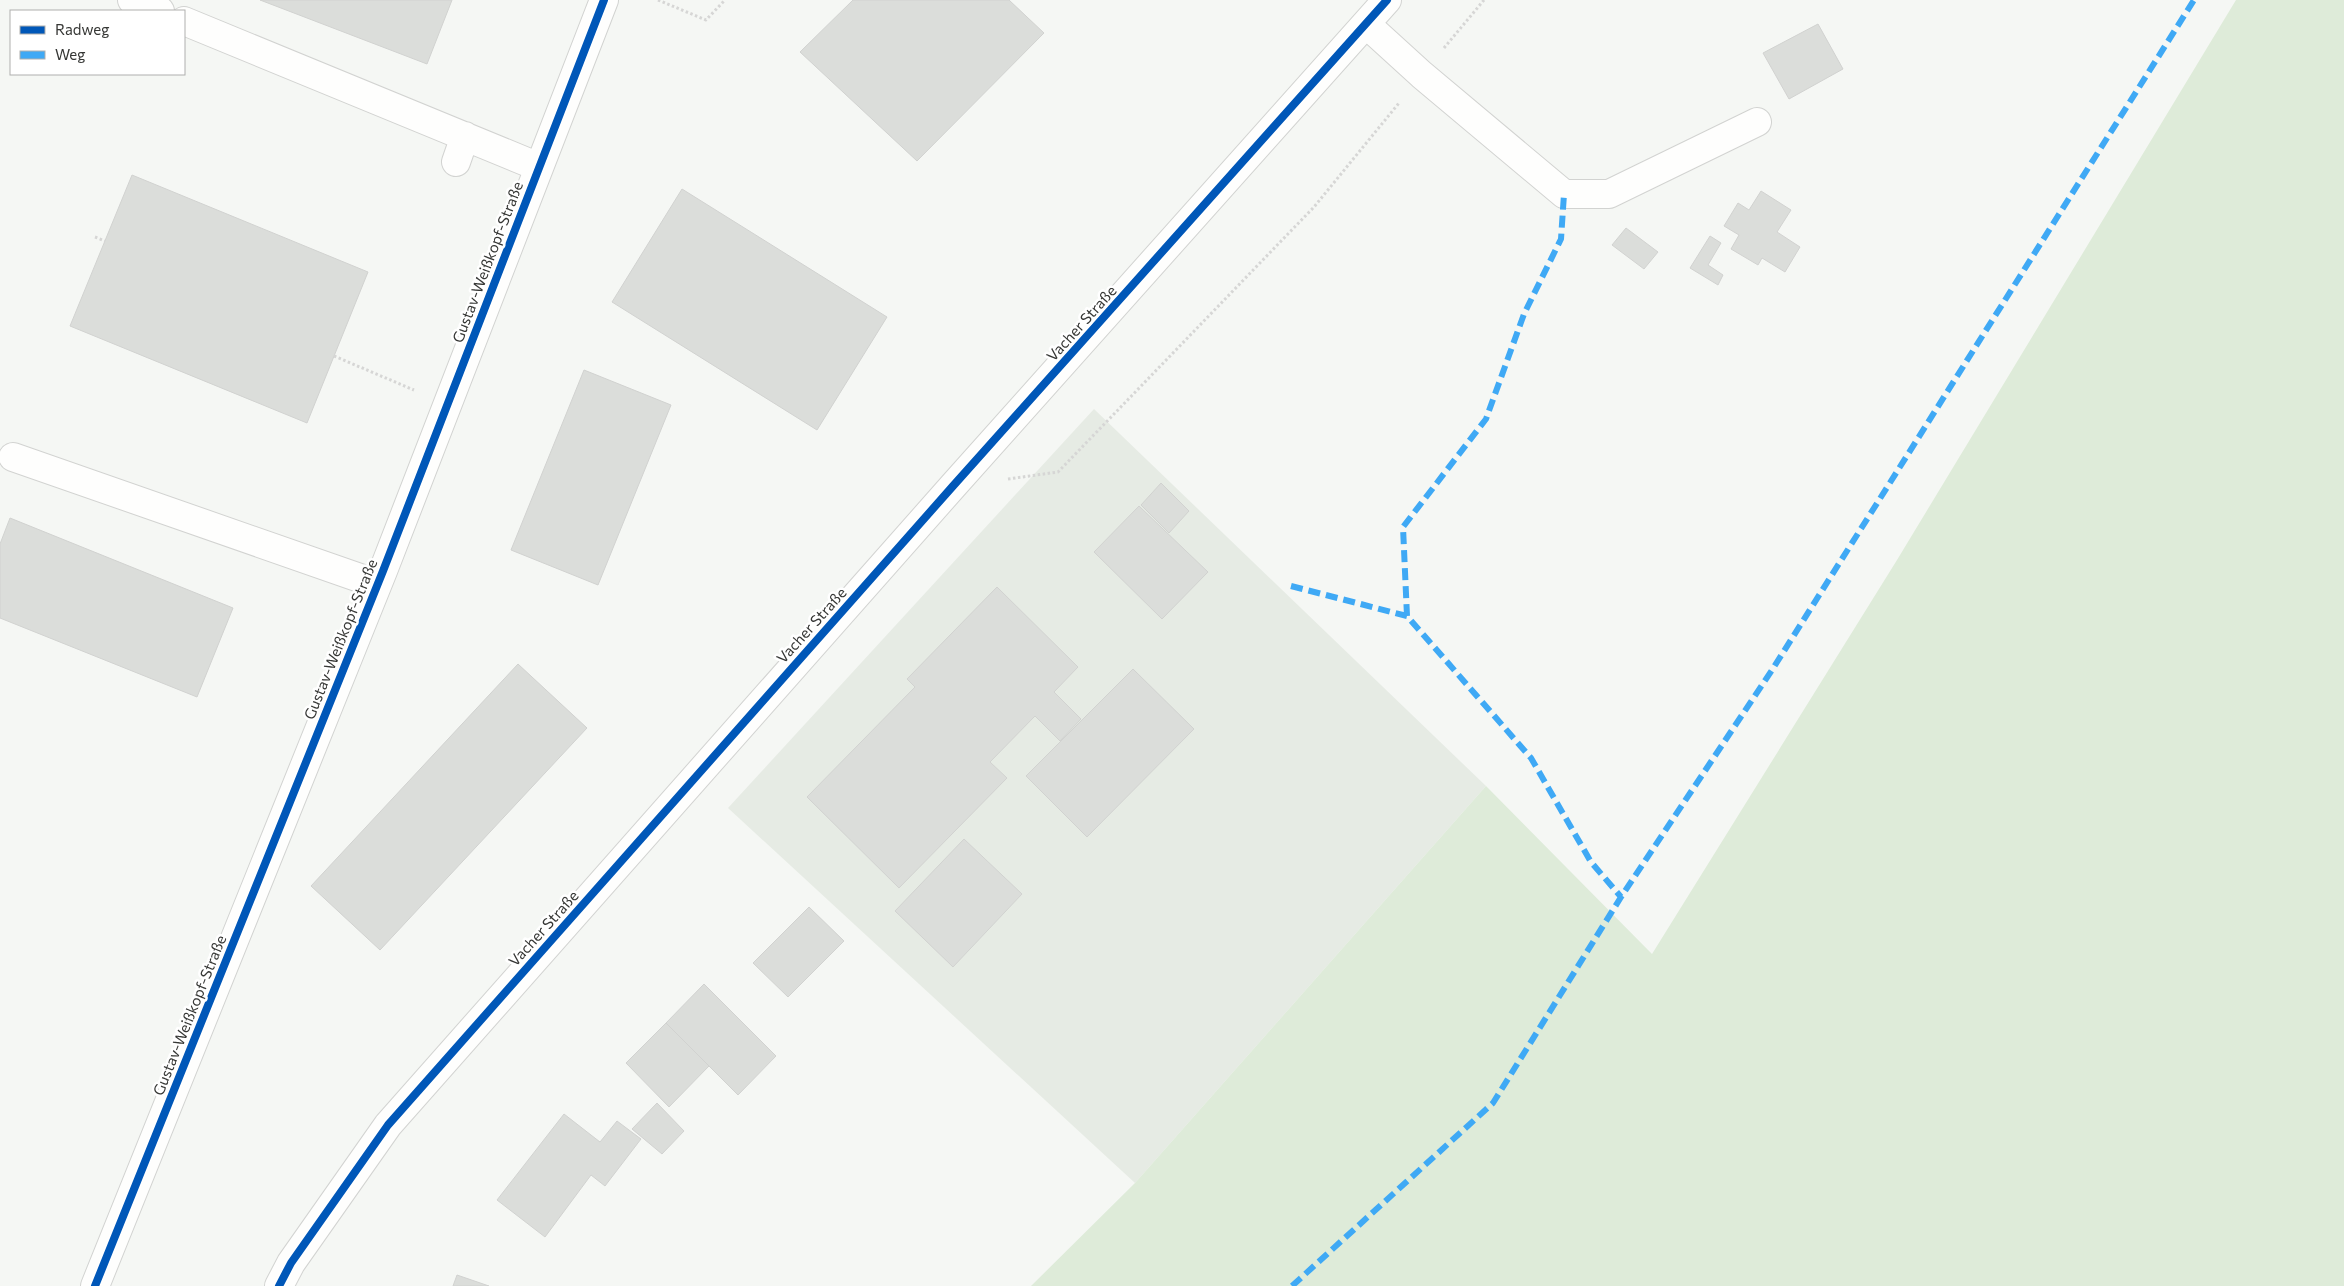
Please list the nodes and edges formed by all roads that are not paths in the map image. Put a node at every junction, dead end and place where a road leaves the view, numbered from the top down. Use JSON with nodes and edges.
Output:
{"nodes":[{"id":1,"x":132,"y":0,"type":"edge"},
{"id":2,"x":604,"y":0,"type":"edge"},
{"id":3,"x":1387,"y":0,"type":"edge"},
{"id":4,"x":157,"y":10,"type":"edge"},
{"id":5,"x":185,"y":21,"type":"edge"},
{"id":6,"x":1366,"y":24,"type":"junction"},
{"id":7,"x":1757,"y":122,"type":"dead end"},
{"id":8,"x":466,"y":136,"type":"junction"},
{"id":9,"x":456,"y":162,"type":"dead end"},
{"id":10,"x":539,"y":167,"type":"junction"},
{"id":11,"x":14,"y":456,"type":"dead end"},
{"id":12,"x":377,"y":584,"type":"junction"},
{"id":13,"x":95,"y":1286,"type":"edge"},
{"id":14,"x":279,"y":1286,"type":"edge"}],
"edges":[{"from":1,"to":4,"type":"street"},
{"from":2,"to":10,"type":"street","name":"Gustav-Weißkopf-Straße"},
{"from":3,"to":6,"type":"street","name":"Vacher Straße"},
{"from":5,"to":8,"type":"street"},
{"from":6,"to":7,"type":"street"},
{"from":6,"to":14,"type":"street","name":"Vacher Straße"},
{"from":8,"to":9,"type":"street"},
{"from":8,"to":10,"type":"street"},
{"from":10,"to":12,"type":"street","name":"Gustav-Weißkopf-Straße"},
{"from":11,"to":12,"type":"street"},
{"from":12,"to":13,"type":"street","name":"Gustav-Weißkopf-Straße"}]}
